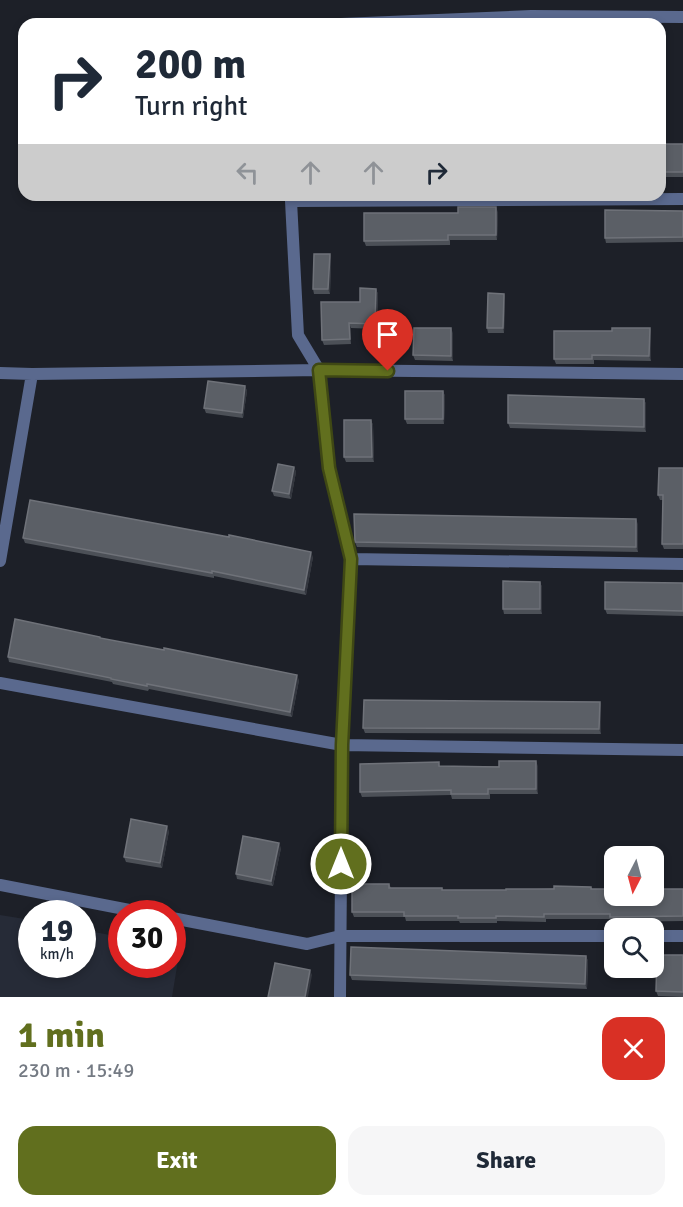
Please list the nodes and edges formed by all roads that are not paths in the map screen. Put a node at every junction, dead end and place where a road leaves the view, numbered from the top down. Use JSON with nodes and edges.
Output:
{"nodes":[{"id":1,"x":683,"y":17,"type":"edge"},
{"id":2,"x":484,"y":18,"type":"edge"},
{"id":3,"x":666,"y":199,"type":"edge"},
{"id":4,"x":683,"y":199,"type":"edge"},
{"id":5,"x":293,"y":201,"type":"edge"},
{"id":6,"x":319,"y":370,"type":"junction"},
{"id":7,"x":0,"y":373,"type":"edge"},
{"id":8,"x":32,"y":374,"type":"junction"},
{"id":9,"x":683,"y":374,"type":"edge"},
{"id":10,"x":351,"y":559,"type":"junction"},
{"id":11,"x":0,"y":561,"type":"edge"},
{"id":12,"x":683,"y":564,"type":"edge"},
{"id":13,"x":0,"y":683,"type":"edge"},
{"id":14,"x":342,"y":745,"type":"junction"},
{"id":15,"x":683,"y":750,"type":"edge"},
{"id":16,"x":0,"y":885,"type":"edge"},
{"id":17,"x":108,"y":906,"type":"edge"},
{"id":18,"x":186,"y":921,"type":"edge"},
{"id":19,"x":340,"y":936,"type":"junction"},
{"id":20,"x":604,"y":936,"type":"edge"},
{"id":21,"x":664,"y":936,"type":"edge"},
{"id":22,"x":683,"y":936,"type":"edge"},
{"id":23,"x":340,"y":997,"type":"edge"}],
"edges":[{"from":1,"to":2,"type":"street"},
{"from":3,"to":4,"type":"street"},
{"from":5,"to":6,"type":"street"},
{"from":6,"to":8,"type":"street"},
{"from":6,"to":9,"type":"street"},
{"from":6,"to":10,"type":"street"},
{"from":7,"to":8,"type":"street"},
{"from":8,"to":11,"type":"street"},
{"from":10,"to":12,"type":"street"},
{"from":10,"to":14,"type":"street"},
{"from":13,"to":14,"type":"street"},
{"from":14,"to":15,"type":"street"},
{"from":14,"to":19,"type":"street"},
{"from":16,"to":17,"type":"street"},
{"from":18,"to":19,"type":"street"},
{"from":19,"to":20,"type":"street"},
{"from":19,"to":23,"type":"street"},
{"from":21,"to":22,"type":"street"}]}
